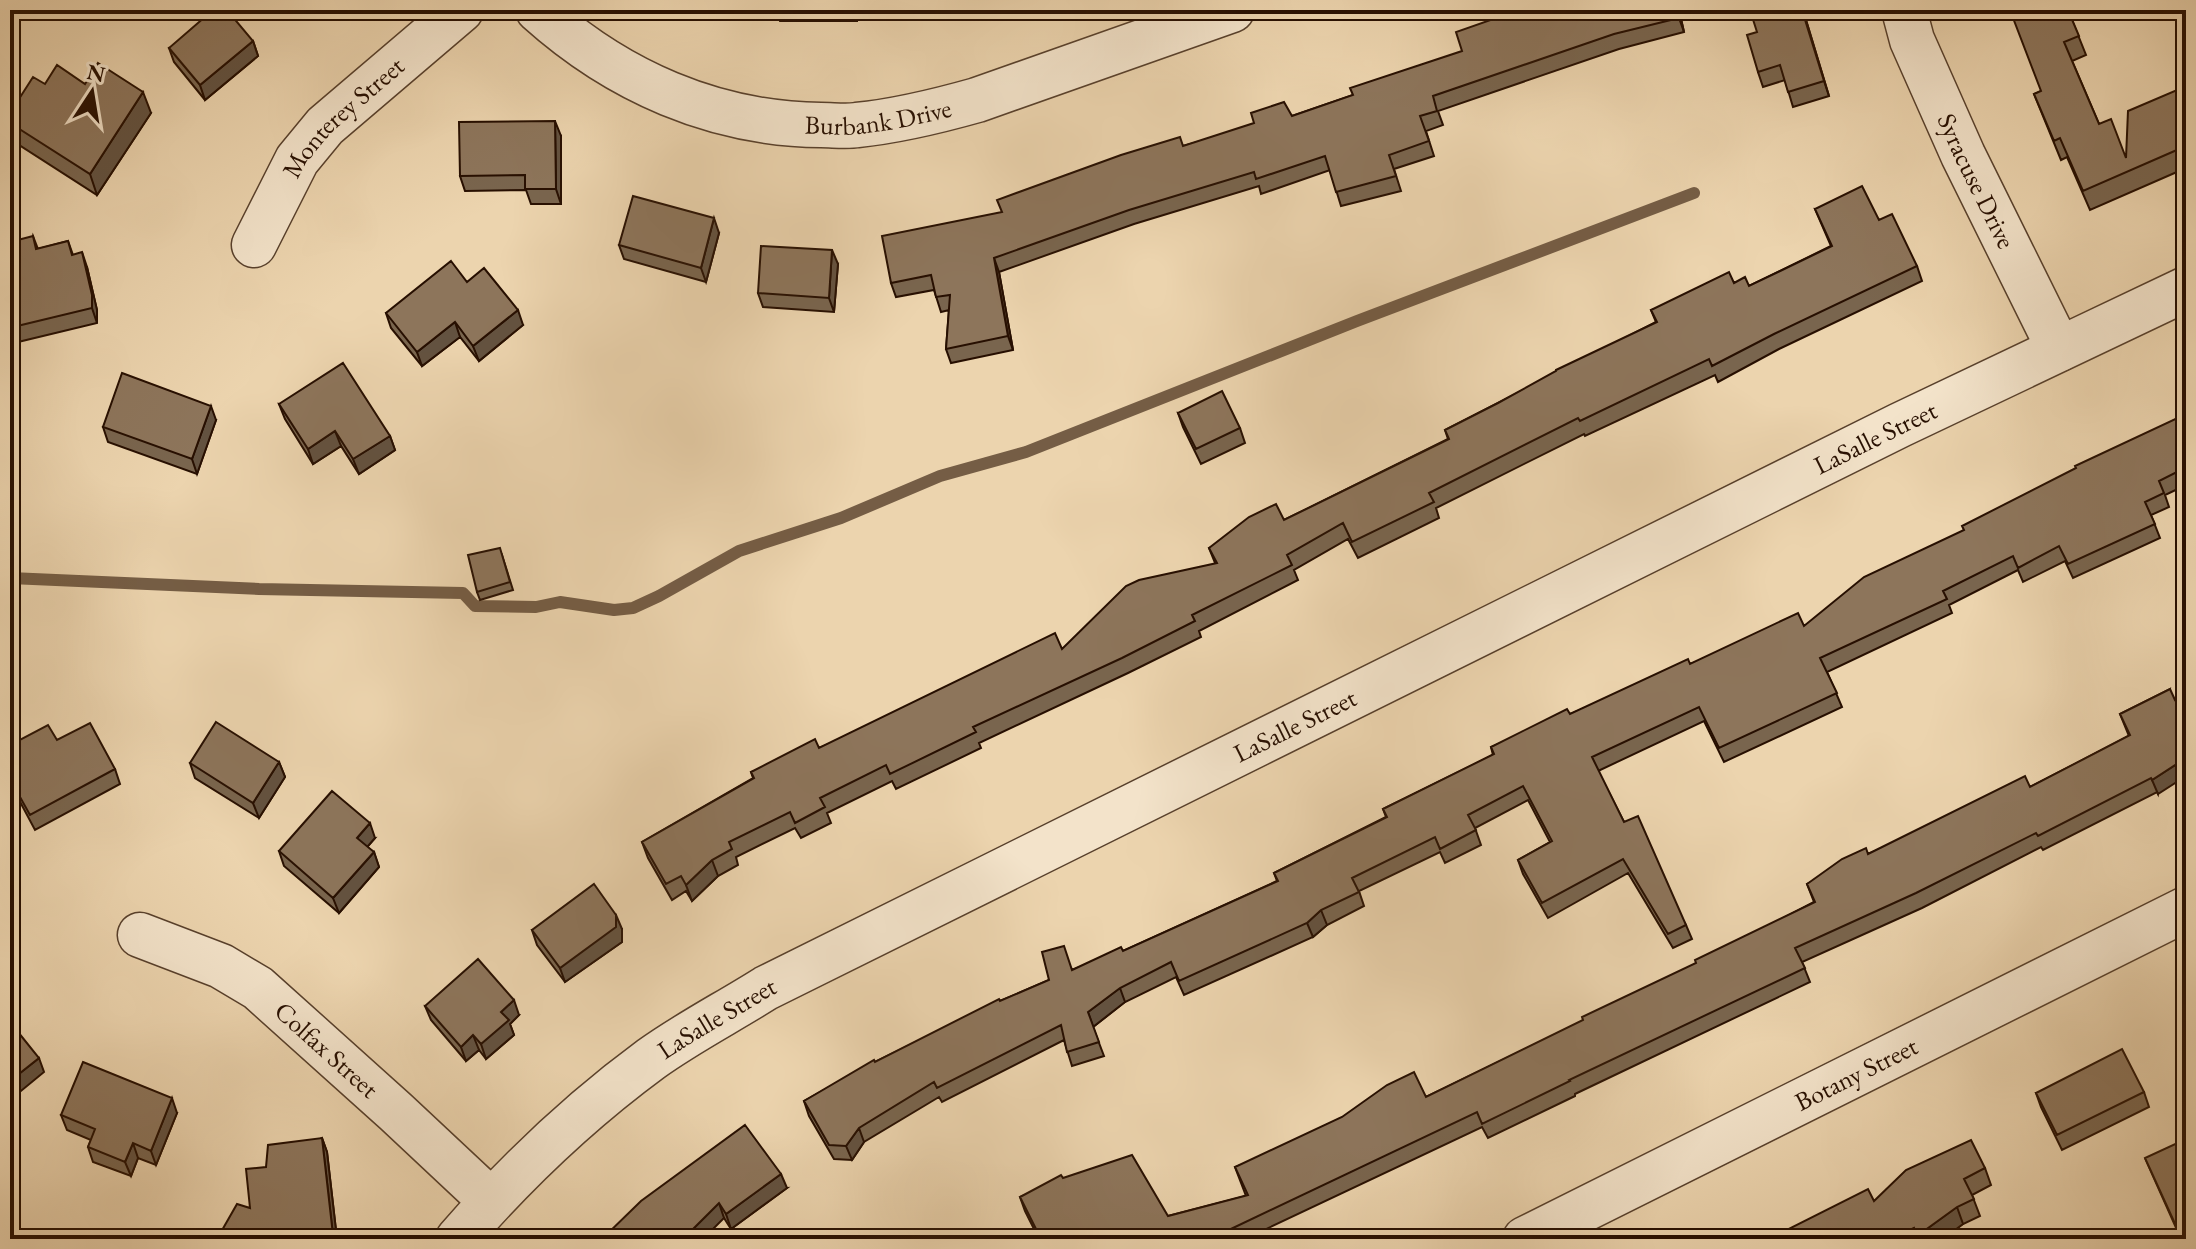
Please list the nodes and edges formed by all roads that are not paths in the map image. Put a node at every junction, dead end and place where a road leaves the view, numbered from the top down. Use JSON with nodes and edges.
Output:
{"nodes":[{"id":1,"x":461,"y":10,"type":"edge"},
{"id":2,"x":538,"y":10,"type":"edge"},
{"id":3,"x":1232,"y":10,"type":"edge"},
{"id":4,"x":1904,"y":10,"type":"edge"},
{"id":5,"x":254,"y":245,"type":"dead end"},
{"id":6,"x":2186,"y":289,"type":"edge"},
{"id":7,"x":2059,"y":349,"type":"junction"},
{"id":8,"x":2184,"y":915,"type":"edge"},
{"id":9,"x":140,"y":935,"type":"dead end"},
{"id":10,"x":491,"y":1201,"type":"junction"},
{"id":11,"x":458,"y":1239,"type":"edge"},
{"id":12,"x":1525,"y":1239,"type":"edge"}],
"edges":[{"from":1,"to":5,"type":"street","name":"Monterey Street"},
{"from":2,"to":3,"type":"street","name":"Burbank Drive"},
{"from":4,"to":7,"type":"street","name":"Syracuse Drive"},
{"from":6,"to":7,"type":"street","name":"LaSalle Street"},
{"from":7,"to":10,"type":"street","name":"LaSalle Street"},
{"from":8,"to":12,"type":"street","name":"Botany Street"},
{"from":9,"to":10,"type":"street","name":"Colfax Street"},
{"from":10,"to":11,"type":"street","name":"LaSalle Street"}]}
